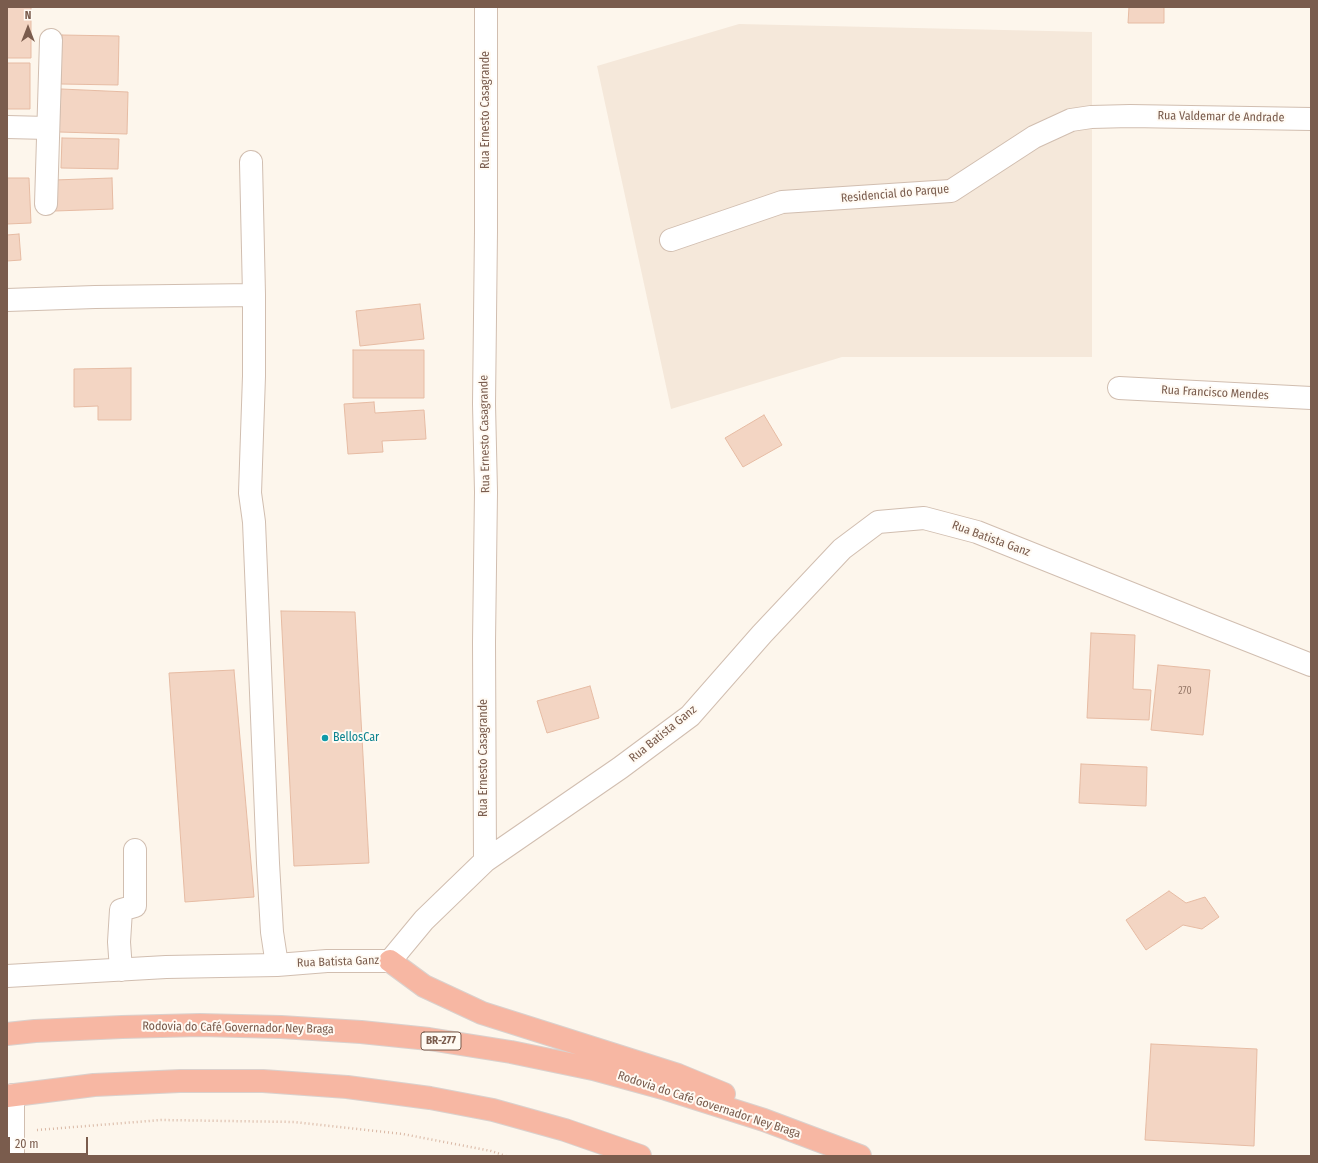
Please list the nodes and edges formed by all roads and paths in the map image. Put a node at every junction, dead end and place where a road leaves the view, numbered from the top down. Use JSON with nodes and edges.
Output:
{"nodes":[{"id":1,"x":486,"y":7,"type":"edge"},
{"id":2,"x":51,"y":40,"type":"dead end"},
{"id":3,"x":1130,"y":116,"type":"joint"},
{"id":4,"x":1311,"y":119,"type":"edge"},
{"id":5,"x":7,"y":127,"type":"edge"},
{"id":6,"x":48,"y":128,"type":"junction"},
{"id":7,"x":251,"y":162,"type":"dead end"},
{"id":8,"x":46,"y":204,"type":"dead end"},
{"id":9,"x":671,"y":240,"type":"dead end"},
{"id":10,"x":254,"y":295,"type":"junction"},
{"id":11,"x":7,"y":300,"type":"edge"},
{"id":12,"x":1119,"y":388,"type":"dead end"},
{"id":13,"x":1311,"y":398,"type":"edge"},
{"id":14,"x":1311,"y":665,"type":"edge"},
{"id":15,"x":135,"y":850,"type":"dead end"},
{"id":16,"x":485,"y":861,"type":"junction"},
{"id":17,"x":390,"y":961,"type":"junction"},
{"id":18,"x":277,"y":965,"type":"junction"},
{"id":19,"x":121,"y":970,"type":"junction"},
{"id":20,"x":7,"y":976,"type":"edge"},
{"id":21,"x":7,"y":1034,"type":"edge"},
{"id":22,"x":10,"y":1095,"type":"edge"},
{"id":23,"x":13,"y":1146,"type":"edge"},
{"id":24,"x":506,"y":1156,"type":"edge"},
{"id":25,"x":640,"y":1156,"type":"edge"},
{"id":26,"x":861,"y":1156,"type":"edge"}],
"edges":[{"from":1,"to":16,"type":"street","name":"Rua Ernesto Casagrande"},
{"from":2,"to":6,"type":"street"},
{"from":3,"to":4,"type":"street","name":"Rua Valdemar de Andrade"},
{"from":3,"to":9,"type":"street","name":"Residencial do Parque"},
{"from":5,"to":6,"type":"street"},
{"from":6,"to":8,"type":"street"},
{"from":7,"to":10,"type":"street"},
{"from":10,"to":11,"type":"street"},
{"from":10,"to":18,"type":"street"},
{"from":12,"to":13,"type":"street","name":"Rua Francisco Mendes"},
{"from":14,"to":16,"type":"street","name":"Rua Batista Ganz"},
{"from":15,"to":19,"type":"street"},
{"from":16,"to":17,"type":"street","name":"Rua Batista Ganz"},
{"from":17,"to":18,"type":"street","name":"Rua Batista Ganz"},
{"from":17,"to":26,"type":"highway"},
{"from":18,"to":19,"type":"street","name":"Rua Batista Ganz"},
{"from":19,"to":20,"type":"street","name":"Rua Batista Ganz"},
{"from":21,"to":26,"type":"highway","name":"Rodovia do Café Governador Ney Braga","number":"BR-277"},
{"from":22,"to":23,"type":"street"},
{"from":22,"to":25,"type":"highway"},
{"from":23,"to":24,"type":"path"}]}
